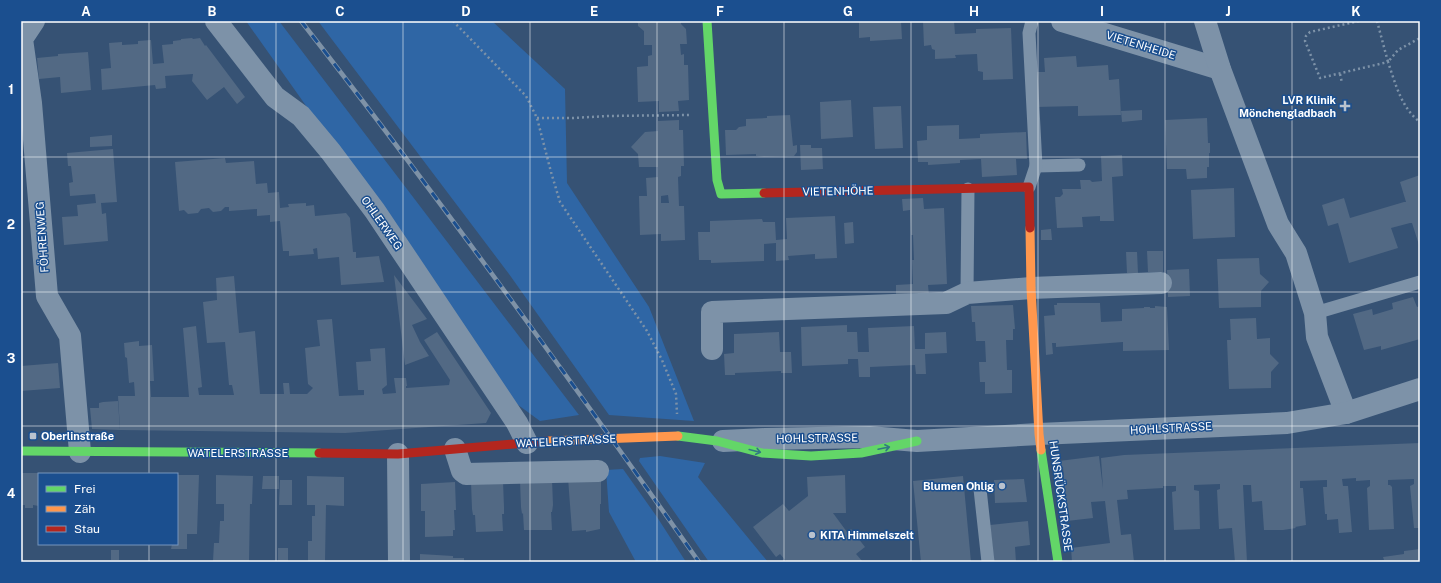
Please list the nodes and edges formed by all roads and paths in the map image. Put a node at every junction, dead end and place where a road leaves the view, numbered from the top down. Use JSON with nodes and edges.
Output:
{"nodes":[{"id":1,"x":34,"y":21,"type":"edge"},
{"id":2,"x":216,"y":21,"type":"edge"},
{"id":3,"x":453,"y":21,"type":"edge"},
{"id":4,"x":707,"y":21,"type":"edge"},
{"id":5,"x":1032,"y":21,"type":"edge"},
{"id":6,"x":1205,"y":21,"type":"edge"},
{"id":7,"x":1359,"y":21,"type":"edge"},
{"id":8,"x":1377,"y":21,"type":"edge"},
{"id":9,"x":1074,"y":23,"type":"edge"},
{"id":10,"x":1420,"y":38,"type":"edge"},
{"id":11,"x":1388,"y":62,"type":"junction"},
{"id":12,"x":1220,"y":69,"type":"junction"},
{"id":13,"x":1340,"y":74,"type":"junction"},
{"id":14,"x":1342,"y":83,"type":"dead end"},
{"id":15,"x":712,"y":115,"type":"junction"},
{"id":16,"x":537,"y":118,"type":"junction"},
{"id":17,"x":1420,"y":122,"type":"edge"},
{"id":18,"x":1079,"y":165,"type":"dead end"},
{"id":19,"x":1036,"y":166,"type":"junction"},
{"id":20,"x":1029,"y":187,"type":"junction"},
{"id":21,"x":968,"y":189,"type":"junction"},
{"id":22,"x":1420,"y":282,"type":"edge"},
{"id":23,"x":1162,"y":283,"type":"dead end"},
{"id":24,"x":1031,"y":288,"type":"junction"},
{"id":25,"x":967,"y":293,"type":"junction"},
{"id":26,"x":1315,"y":313,"type":"junction"},
{"id":27,"x":712,"y":349,"type":"dead end"},
{"id":28,"x":1420,"y":389,"type":"edge"},
{"id":29,"x":1346,"y":413,"type":"junction"},
{"id":30,"x":1040,"y":434,"type":"junction"},
{"id":31,"x":678,"y":436,"type":"junction"},
{"id":32,"x":717,"y":441,"type":"joint"},
{"id":33,"x":527,"y":443,"type":"junction"},
{"id":34,"x":455,"y":449,"type":"junction"},
{"id":35,"x":21,"y":451,"type":"edge"},
{"id":36,"x":80,"y":452,"type":"junction"},
{"id":37,"x":398,"y":454,"type":"junction"},
{"id":38,"x":598,"y":471,"type":"dead end"},
{"id":39,"x":980,"y":489,"type":"dead end"},
{"id":40,"x":399,"y":562,"type":"edge"},
{"id":41,"x":988,"y":562,"type":"edge"},
{"id":42,"x":1058,"y":562,"type":"edge"}],
"edges":[{"from":1,"to":36,"type":"street","name":"FÖHRENWEG"},
{"from":2,"to":33,"type":"street","name":"OHLERWEG"},
{"from":3,"to":16,"type":"path"},
{"from":4,"to":15,"type":"street","name":"VIETENHÖHE"},
{"from":5,"to":19,"type":"lane"},
{"from":6,"to":12,"type":"street"},
{"from":7,"to":13,"type":"path"},
{"from":8,"to":11,"type":"path"},
{"from":9,"to":12,"type":"street","name":"VIETENHEIDE"},
{"from":10,"to":11,"type":"path"},
{"from":11,"to":13,"type":"path"},
{"from":11,"to":17,"type":"path"},
{"from":12,"to":26,"type":"street"},
{"from":13,"to":14,"type":"path"},
{"from":15,"to":16,"type":"path"},
{"from":15,"to":21,"type":"street","name":"VIETENHÖHE"},
{"from":16,"to":31,"type":"path"},
{"from":18,"to":19,"type":"lane"},
{"from":19,"to":20,"type":"lane"},
{"from":20,"to":21,"type":"street","name":"VIETENHÖHE"},
{"from":20,"to":24,"type":"street"},
{"from":21,"to":25,"type":"lane"},
{"from":22,"to":26,"type":"lane"},
{"from":23,"to":24,"type":"street"},
{"from":24,"to":25,"type":"street"},
{"from":24,"to":30,"type":"street"},
{"from":25,"to":27,"type":"street"},
{"from":26,"to":29,"type":"street"},
{"from":28,"to":29,"type":"street","name":"HOHLSTRASSE"},
{"from":29,"to":30,"type":"street","name":"HOHLSTRASSE"},
{"from":30,"to":32,"type":"street","name":"HOHLSTRASSE"},
{"from":30,"to":42,"type":"street","name":"HUNSRÜCKSTRASSE"},
{"from":31,"to":32,"type":"street","name":"HOHLSTRASSE"},
{"from":31,"to":33,"type":"street","name":"WATELERSTRASSE","bridge":true},
{"from":33,"to":34,"type":"street","name":"WATELERSTRASSE"},
{"from":34,"to":37,"type":"street","name":"WATELERSTRASSE"},
{"from":34,"to":38,"type":"street"},
{"from":35,"to":36,"type":"street","name":"WATELERSTRASSE"},
{"from":36,"to":37,"type":"street","name":"WATELERSTRASSE"},
{"from":37,"to":40,"type":"street"},
{"from":39,"to":41,"type":"lane"}]}
